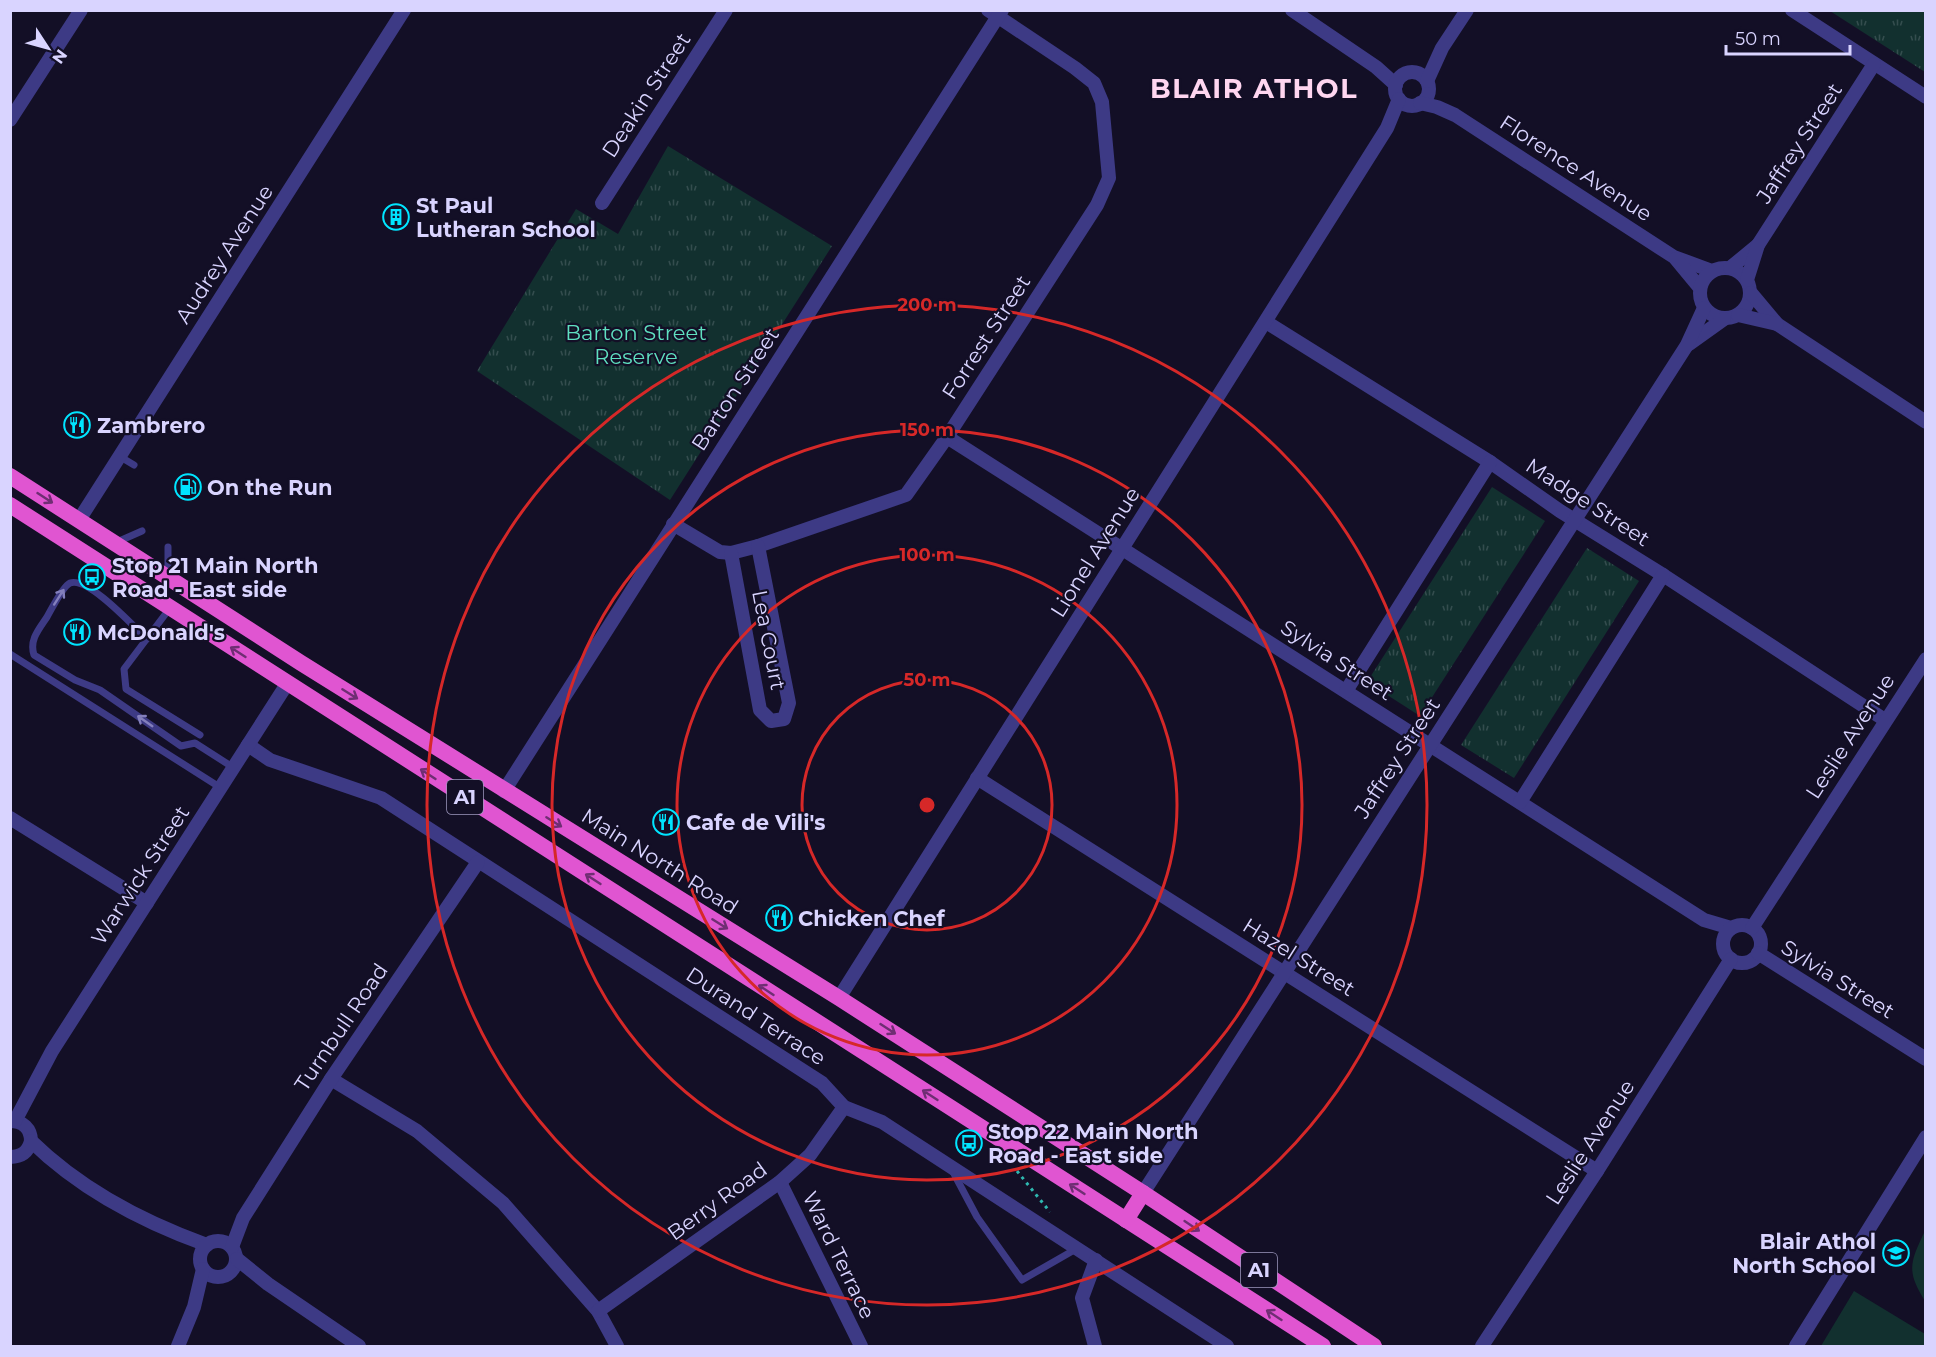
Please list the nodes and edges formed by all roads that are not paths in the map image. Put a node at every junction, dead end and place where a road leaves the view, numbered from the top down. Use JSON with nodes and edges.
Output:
{"nodes":[{"id":1,"x":81,"y":10,"type":"edge"},
{"id":2,"x":405,"y":10,"type":"edge"},
{"id":3,"x":726,"y":10,"type":"edge"},
{"id":4,"x":1292,"y":10,"type":"edge"},
{"id":5,"x":1467,"y":10,"type":"edge"},
{"id":6,"x":1792,"y":10,"type":"edge"},
{"id":7,"x":996,"y":13,"type":"edge"},
{"id":8,"x":1874,"y":64,"type":"junction"},
{"id":9,"x":1376,"y":67,"type":"junction"},
{"id":10,"x":1420,"y":79,"type":"junction"},
{"id":11,"x":1396,"y":85,"type":"junction"},
{"id":12,"x":1926,"y":97,"type":"edge"},
{"id":13,"x":1399,"y":99,"type":"junction"},
{"id":14,"x":1417,"y":104,"type":"junction"},
{"id":15,"x":1455,"y":115,"type":"junction"},
{"id":16,"x":10,"y":120,"type":"edge"},
{"id":17,"x":1387,"y":128,"type":"junction"},
{"id":18,"x":602,"y":203,"type":"dead end"},
{"id":19,"x":1758,"y":245,"type":"junction"},
{"id":20,"x":1674,"y":257,"type":"junction"},
{"id":21,"x":1730,"y":268,"type":"junction"},
{"id":22,"x":1712,"y":271,"type":"junction"},
{"id":23,"x":1749,"y":286,"type":"junction"},
{"id":24,"x":1700,"y":288,"type":"junction"},
{"id":25,"x":1704,"y":308,"type":"junction"},
{"id":26,"x":1738,"y":315,"type":"junction"},
{"id":27,"x":1724,"y":319,"type":"junction"},
{"id":28,"x":1266,"y":322,"type":"junction"},
{"id":29,"x":1777,"y":324,"type":"junction"},
{"id":30,"x":1687,"y":345,"type":"junction"},
{"id":31,"x":1926,"y":422,"type":"edge"},
{"id":32,"x":947,"y":437,"type":"junction"},
{"id":33,"x":120,"y":456,"type":"junction"},
{"id":34,"x":1490,"y":462,"type":"junction"},
{"id":35,"x":134,"y":465,"type":"dead end"},
{"id":36,"x":10,"y":476,"type":"edge"},
{"id":37,"x":10,"y":505,"type":"edge"},
{"id":38,"x":79,"y":520,"type":"junction"},
{"id":39,"x":1575,"y":521,"type":"junction"},
{"id":40,"x":673,"y":524,"type":"junction"},
{"id":41,"x":142,"y":531,"type":"dead end"},
{"id":42,"x":66,"y":542,"type":"junction"},
{"id":43,"x":115,"y":543,"type":"junction"},
{"id":44,"x":758,"y":546,"type":"junction"},
{"id":45,"x":1122,"y":547,"type":"junction"},
{"id":46,"x":168,"y":548,"type":"dead end"},
{"id":47,"x":731,"y":553,"type":"junction"},
{"id":48,"x":1663,"y":575,"type":"junction"},
{"id":49,"x":168,"y":577,"type":"junction"},
{"id":50,"x":170,"y":608,"type":"junction"},
{"id":51,"x":147,"y":639,"type":"junction"},
{"id":52,"x":10,"y":654,"type":"edge"},
{"id":53,"x":1926,"y":659,"type":"edge"},
{"id":54,"x":300,"y":663,"type":"junction"},
{"id":55,"x":287,"y":684,"type":"junction"},
{"id":56,"x":1346,"y":691,"type":"junction"},
{"id":57,"x":1885,"y":720,"type":"junction"},
{"id":58,"x":200,"y":735,"type":"dead end"},
{"id":59,"x":1431,"y":744,"type":"junction"},
{"id":60,"x":248,"y":745,"type":"junction"},
{"id":61,"x":234,"y":768,"type":"junction"},
{"id":62,"x":977,"y":778,"type":"junction"},
{"id":63,"x":221,"y":788,"type":"junction"},
{"id":64,"x":504,"y":791,"type":"junction"},
{"id":65,"x":1521,"y":802,"type":"junction"},
{"id":66,"x":10,"y":818,"type":"edge"},
{"id":67,"x":478,"y":862,"type":"junction"},
{"id":68,"x":147,"y":903,"type":"junction"},
{"id":69,"x":1704,"y":920,"type":"junction"},
{"id":70,"x":1752,"y":927,"type":"junction"},
{"id":71,"x":1731,"y":928,"type":"junction"},
{"id":72,"x":1723,"y":944,"type":"junction"},
{"id":73,"x":1758,"y":953,"type":"junction"},
{"id":74,"x":1731,"y":959,"type":"junction"},
{"id":75,"x":1285,"y":973,"type":"junction"},
{"id":76,"x":839,"y":998,"type":"junction"},
{"id":77,"x":1926,"y":1059,"type":"edge"},
{"id":78,"x":331,"y":1079,"type":"junction"},
{"id":79,"x":844,"y":1107,"type":"junction"},
{"id":80,"x":17,"y":1123,"type":"edge"},
{"id":81,"x":1926,"y":1137,"type":"edge"},
{"id":82,"x":18,"y":1154,"type":"edge"},
{"id":83,"x":949,"y":1165,"type":"junction"},
{"id":84,"x":1597,"y":1172,"type":"junction"},
{"id":85,"x":780,"y":1182,"type":"junction"},
{"id":86,"x":1143,"y":1193,"type":"junction"},
{"id":87,"x":1126,"y":1220,"type":"junction"},
{"id":88,"x":1077,"y":1248,"type":"junction"},
{"id":89,"x":218,"y":1258,"type":"junction"},
{"id":90,"x":1096,"y":1260,"type":"junction"},
{"id":91,"x":598,"y":1311,"type":"junction"},
{"id":92,"x":178,"y":1347,"type":"edge"},
{"id":93,"x":359,"y":1347,"type":"edge"},
{"id":94,"x":617,"y":1347,"type":"edge"},
{"id":95,"x":861,"y":1347,"type":"edge"},
{"id":96,"x":1095,"y":1347,"type":"edge"},
{"id":97,"x":1227,"y":1347,"type":"edge"},
{"id":98,"x":1323,"y":1347,"type":"edge"},
{"id":99,"x":1374,"y":1347,"type":"edge"},
{"id":100,"x":1482,"y":1347,"type":"edge"},
{"id":101,"x":1796,"y":1347,"type":"edge"}],
"edges":[{"from":1,"to":16,"type":"street"},
{"from":2,"to":33,"type":"street","name":"Audrey Avenue"},
{"from":3,"to":18,"type":"street","name":"Deakin Street"},
{"from":4,"to":9,"type":"street"},
{"from":5,"to":10,"type":"street"},
{"from":6,"to":8,"type":"street"},
{"from":7,"to":32,"type":"street","name":"Forrest Street"},
{"from":7,"to":40,"type":"street","name":"Barton Street"},
{"from":8,"to":12,"type":"street"},
{"from":8,"to":19,"type":"street","name":"Jaffrey Street"},
{"from":9,"to":10,"type":"street"},
{"from":9,"to":11,"type":"street"},
{"from":10,"to":11,"type":"street"},
{"from":10,"to":14,"type":"street"},
{"from":10,"to":15,"type":"street","name":"Florence Avenue"},
{"from":11,"to":13,"type":"street"},
{"from":13,"to":14,"type":"street"},
{"from":13,"to":17,"type":"street","name":"Lionel Avenue"},
{"from":14,"to":15,"type":"street","name":"Florence Avenue"},
{"from":14,"to":17,"type":"street","name":"Lionel Avenue"},
{"from":15,"to":20,"type":"street","name":"Florence Avenue"},
{"from":17,"to":28,"type":"street","name":"Lionel Avenue"},
{"from":19,"to":21,"type":"street","name":"Jaffrey Street"},
{"from":19,"to":23,"type":"street","name":"Jaffrey Street"},
{"from":20,"to":22,"type":"street","name":"Florence Avenue"},
{"from":20,"to":24,"type":"street","name":"Florence Avenue"},
{"from":21,"to":22,"type":"street"},
{"from":21,"to":23,"type":"street"},
{"from":22,"to":24,"type":"street"},
{"from":23,"to":26,"type":"street"},
{"from":23,"to":29,"type":"street"},
{"from":24,"to":25,"type":"street"},
{"from":25,"to":27,"type":"street"},
{"from":25,"to":30,"type":"street","name":"Jaffrey Street"},
{"from":26,"to":27,"type":"street"},
{"from":26,"to":29,"type":"street"},
{"from":27,"to":30,"type":"street","name":"Jaffrey Street"},
{"from":28,"to":34,"type":"street","name":"Madge Street"},
{"from":28,"to":45,"type":"street","name":"Lionel Avenue"},
{"from":29,"to":31,"type":"street"},
{"from":30,"to":39,"type":"street","name":"Jaffrey Street"},
{"from":32,"to":44,"type":"street","name":"Forrest Street"},
{"from":32,"to":45,"type":"street","name":"Sylvia Street"},
{"from":33,"to":35,"type":"lane"},
{"from":33,"to":38,"type":"street","name":"Audrey Avenue"},
{"from":34,"to":39,"type":"street","name":"Madge Street"},
{"from":34,"to":56,"type":"street"},
{"from":36,"to":38,"type":"highway","name":"Main North Road","number":"A1","one_way":true},
{"from":37,"to":42,"type":"highway","number":"A1"},
{"from":38,"to":42,"type":"highway"},
{"from":38,"to":43,"type":"highway","name":"Main North Road","number":"A1"},
{"from":39,"to":48,"type":"street","name":"Madge Street"},
{"from":39,"to":59,"type":"street","name":"Jaffrey Street"},
{"from":40,"to":47,"type":"street"},
{"from":40,"to":64,"type":"street","name":"Barton Street"},
{"from":41,"to":43,"type":"lane"},
{"from":42,"to":50,"type":"highway","number":"A1"},
{"from":43,"to":49,"type":"highway","name":"Main North Road","number":"A1"},
{"from":44,"to":47,"type":"street","name":"Forrest Street"},
{"from":44,"to":47,"type":"street","name":"Lea Court"},
{"from":45,"to":56,"type":"street","name":"Sylvia Street"},
{"from":45,"to":62,"type":"street","name":"Lionel Avenue"},
{"from":46,"to":49,"type":"lane"},
{"from":48,"to":57,"type":"street","name":"Madge Street"},
{"from":48,"to":65,"type":"street"},
{"from":49,"to":54,"type":"highway","name":"Main North Road","number":"A1"},
{"from":50,"to":51,"type":"lane"},
{"from":55,"to":50,"type":"highway","number":"A1","one_way":true},
{"from":51,"to":58,"type":"lane"},
{"from":61,"to":51,"type":"lane","one_way":true},
{"from":52,"to":63,"type":"lane"},
{"from":53,"to":57,"type":"street","name":"Leslie Avenue"},
{"from":54,"to":55,"type":"highway"},
{"from":54,"to":64,"type":"highway","name":"Main North Road","number":"A1","one_way":true},
{"from":55,"to":60,"type":"street","name":"Warwick Street"},
{"from":87,"to":55,"type":"highway","number":"A1","one_way":true},
{"from":56,"to":59,"type":"street","name":"Sylvia Street"},
{"from":57,"to":70,"type":"street","name":"Leslie Avenue"},
{"from":59,"to":65,"type":"street","name":"Sylvia Street"},
{"from":59,"to":75,"type":"street","name":"Jaffrey Street"},
{"from":60,"to":61,"type":"street","name":"Warwick Street"},
{"from":60,"to":67,"type":"street","name":"Durand Terrace"},
{"from":61,"to":63,"type":"street","name":"Warwick Street"},
{"from":62,"to":75,"type":"street","name":"Hazel Street"},
{"from":62,"to":76,"type":"street","name":"Lionel Avenue"},
{"from":63,"to":68,"type":"street","name":"Warwick Street"},
{"from":64,"to":76,"type":"highway","name":"Main North Road","number":"A1","one_way":true},
{"from":65,"to":69,"type":"street","name":"Sylvia Street"},
{"from":66,"to":68,"type":"street"},
{"from":67,"to":78,"type":"street","name":"Turnbull Road"},
{"from":67,"to":79,"type":"street","name":"Durand Terrace"},
{"from":68,"to":80,"type":"street","name":"Warwick Street"},
{"from":69,"to":71,"type":"street","name":"Sylvia Street"},
{"from":69,"to":72,"type":"street","name":"Sylvia Street"},
{"from":70,"to":71,"type":"street"},
{"from":70,"to":73,"type":"street"},
{"from":71,"to":72,"type":"street"},
{"from":72,"to":74,"type":"street"},
{"from":73,"to":74,"type":"street"},
{"from":73,"to":77,"type":"street","name":"Sylvia Street"},
{"from":74,"to":84,"type":"street","name":"Leslie Avenue"},
{"from":75,"to":84,"type":"street","name":"Hazel Street"},
{"from":75,"to":86,"type":"street","name":"Jaffrey Street"},
{"from":76,"to":86,"type":"highway","name":"Main North Road","number":"A1","one_way":true},
{"from":78,"to":89,"type":"street","name":"Turnbull Road"},
{"from":78,"to":91,"type":"street"},
{"from":79,"to":83,"type":"street","name":"Durand Terrace"},
{"from":79,"to":85,"type":"street","name":"Berry Road"},
{"from":80,"to":82,"type":"street"},
{"from":81,"to":101,"type":"street"},
{"from":82,"to":89,"type":"street"},
{"from":83,"to":88,"type":"street","name":"Durand Terrace"},
{"from":83,"to":88,"type":"lane"},
{"from":84,"to":100,"type":"street","name":"Leslie Avenue"},
{"from":85,"to":91,"type":"street","name":"Berry Road"},
{"from":85,"to":95,"type":"street","name":"Ward Terrace"},
{"from":86,"to":87,"type":"highway"},
{"from":86,"to":99,"type":"highway","name":"Main North Road","number":"A1","one_way":true},
{"from":98,"to":87,"type":"highway","number":"A1","one_way":true},
{"from":88,"to":90,"type":"street","name":"Durand Terrace"},
{"from":89,"to":92,"type":"street","name":"Turnbull Road"},
{"from":89,"to":93,"type":"street"},
{"from":90,"to":96,"type":"street"},
{"from":90,"to":97,"type":"street","name":"Durand Terrace"},
{"from":91,"to":94,"type":"street"}]}
